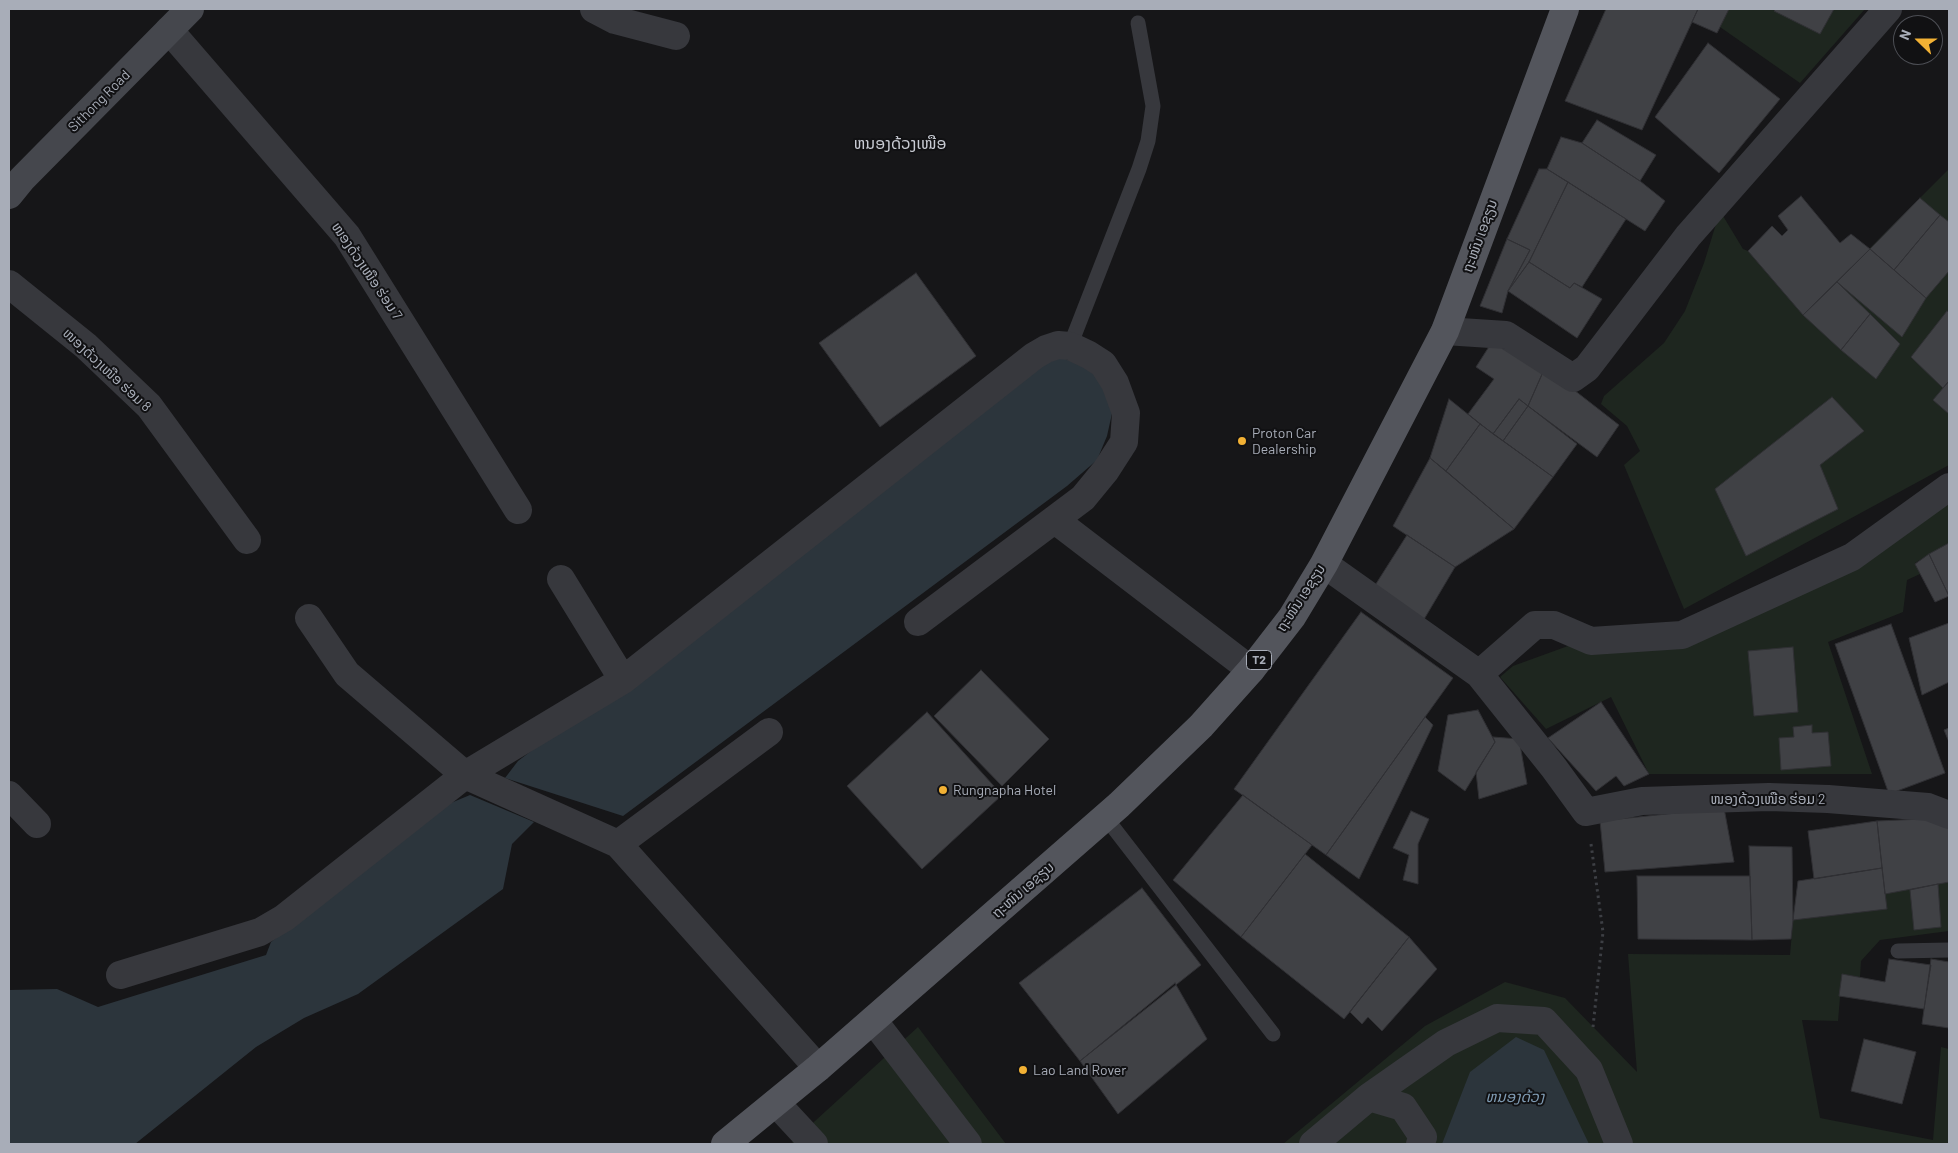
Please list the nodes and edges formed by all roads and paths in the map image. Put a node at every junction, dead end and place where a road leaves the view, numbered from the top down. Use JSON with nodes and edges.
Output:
{"nodes":[{"id":1,"x":190,"y":9,"type":"edge"},
{"id":2,"x":594,"y":9,"type":"edge"},
{"id":3,"x":1565,"y":9,"type":"edge"},
{"id":4,"x":1888,"y":9,"type":"edge"},
{"id":5,"x":1138,"y":23,"type":"dead end"},
{"id":6,"x":169,"y":30,"type":"junction"},
{"id":7,"x":676,"y":36,"type":"dead end"},
{"id":8,"x":13,"y":182,"type":"edge"},
{"id":9,"x":9,"y":284,"type":"edge"},
{"id":10,"x":1445,"y":331,"type":"junction"},
{"id":11,"x":1070,"y":346,"type":"junction"},
{"id":12,"x":1949,"y":486,"type":"edge"},
{"id":13,"x":518,"y":510,"type":"dead end"},
{"id":14,"x":1055,"y":520,"type":"junction"},
{"id":15,"x":247,"y":540,"type":"dead end"},
{"id":16,"x":1324,"y":564,"type":"junction"},
{"id":17,"x":561,"y":578,"type":"dead end"},
{"id":18,"x":309,"y":618,"type":"dead end"},
{"id":19,"x":918,"y":622,"type":"dead end"},
{"id":20,"x":1251,"y":670,"type":"junction"},
{"id":21,"x":1479,"y":674,"type":"junction"},
{"id":22,"x":624,"y":680,"type":"junction"},
{"id":23,"x":769,"y":732,"type":"dead end"},
{"id":24,"x":470,"y":778,"type":"junction"},
{"id":25,"x":9,"y":795,"type":"edge"},
{"id":26,"x":1586,"y":812,"type":"junction"},
{"id":27,"x":1949,"y":815,"type":"edge"},
{"id":28,"x":1106,"y":818,"type":"junction"},
{"id":29,"x":37,"y":824,"type":"dead end"},
{"id":30,"x":618,"y":844,"type":"junction"},
{"id":31,"x":1949,"y":950,"type":"edge"},
{"id":32,"x":1898,"y":951,"type":"dead end"},
{"id":33,"x":120,"y":975,"type":"dead end"},
{"id":34,"x":873,"y":1020,"type":"junction"},
{"id":35,"x":1273,"y":1034,"type":"dead end"},
{"id":36,"x":818,"y":1068,"type":"junction"},
{"id":37,"x":1589,"y":1070,"type":"junction"},
{"id":38,"x":1369,"y":1097,"type":"junction"},
{"id":39,"x":776,"y":1103,"type":"junction"},
{"id":40,"x":725,"y":1144,"type":"edge"},
{"id":41,"x":814,"y":1144,"type":"edge"},
{"id":42,"x":968,"y":1144,"type":"edge"},
{"id":43,"x":1313,"y":1144,"type":"edge"},
{"id":44,"x":1420,"y":1144,"type":"edge"},
{"id":45,"x":1619,"y":1144,"type":"edge"}],
"edges":[{"from":1,"to":6,"type":"main road","name":"Sithong Road"},
{"from":2,"to":7,"type":"street"},
{"from":3,"to":10,"type":"main road","name":"ຖະໜົນ ເອຊຽນ","number":"T2"},
{"from":4,"to":10,"type":"street"},
{"from":5,"to":11,"type":"lane"},
{"from":6,"to":8,"type":"main road","name":"Sithong Road"},
{"from":6,"to":13,"type":"street","name":"ໜອງດ້ວງເໜືອ ຮ່ອມ 7"},
{"from":9,"to":15,"type":"street","name":"ໜອງດ້ວງເໜືອ ຮ່ອມ 8"},
{"from":10,"to":16,"type":"main road","name":"ຖະໜົນ ເອຊຽນ","number":"T2"},
{"from":11,"to":14,"type":"street"},
{"from":11,"to":22,"type":"street"},
{"from":12,"to":21,"type":"street"},
{"from":14,"to":19,"type":"street"},
{"from":14,"to":20,"type":"street"},
{"from":16,"to":20,"type":"main road","name":"ຖະໜົນ ເອຊຽນ","number":"T2"},
{"from":16,"to":21,"type":"street"},
{"from":17,"to":22,"type":"street"},
{"from":18,"to":24,"type":"street"},
{"from":20,"to":28,"type":"main road","name":"ຖະໜົນ ເອຊຽນ","number":"T2"},
{"from":21,"to":26,"type":"street"},
{"from":22,"to":24,"type":"street"},
{"from":23,"to":30,"type":"street"},
{"from":24,"to":30,"type":"street"},
{"from":24,"to":33,"type":"street"},
{"from":25,"to":29,"type":"street"},
{"from":26,"to":27,"type":"street","name":"ໜອງດ້ວງເໜືອ ຮ່ອມ 2"},
{"from":26,"to":37,"type":"path"},
{"from":28,"to":34,"type":"main road","name":"ຖະໜົນ ເອຊຽນ","number":"T2"},
{"from":28,"to":35,"type":"lane"},
{"from":30,"to":36,"type":"street"},
{"from":31,"to":32,"type":"lane"},
{"from":34,"to":36,"type":"main road","name":"ຖະໜົນ ເອຊຽນ","number":"T2"},
{"from":34,"to":42,"type":"street"},
{"from":36,"to":39,"type":"main road","name":"ຖະໜົນ ເອຊຽນ","number":"T2"},
{"from":37,"to":38,"type":"street"},
{"from":37,"to":45,"type":"street"},
{"from":38,"to":43,"type":"street"},
{"from":38,"to":44,"type":"street"},
{"from":39,"to":40,"type":"main road","name":"ຖະໜົນ ເອຊຽນ","number":"T2"},
{"from":39,"to":41,"type":"street"}]}
